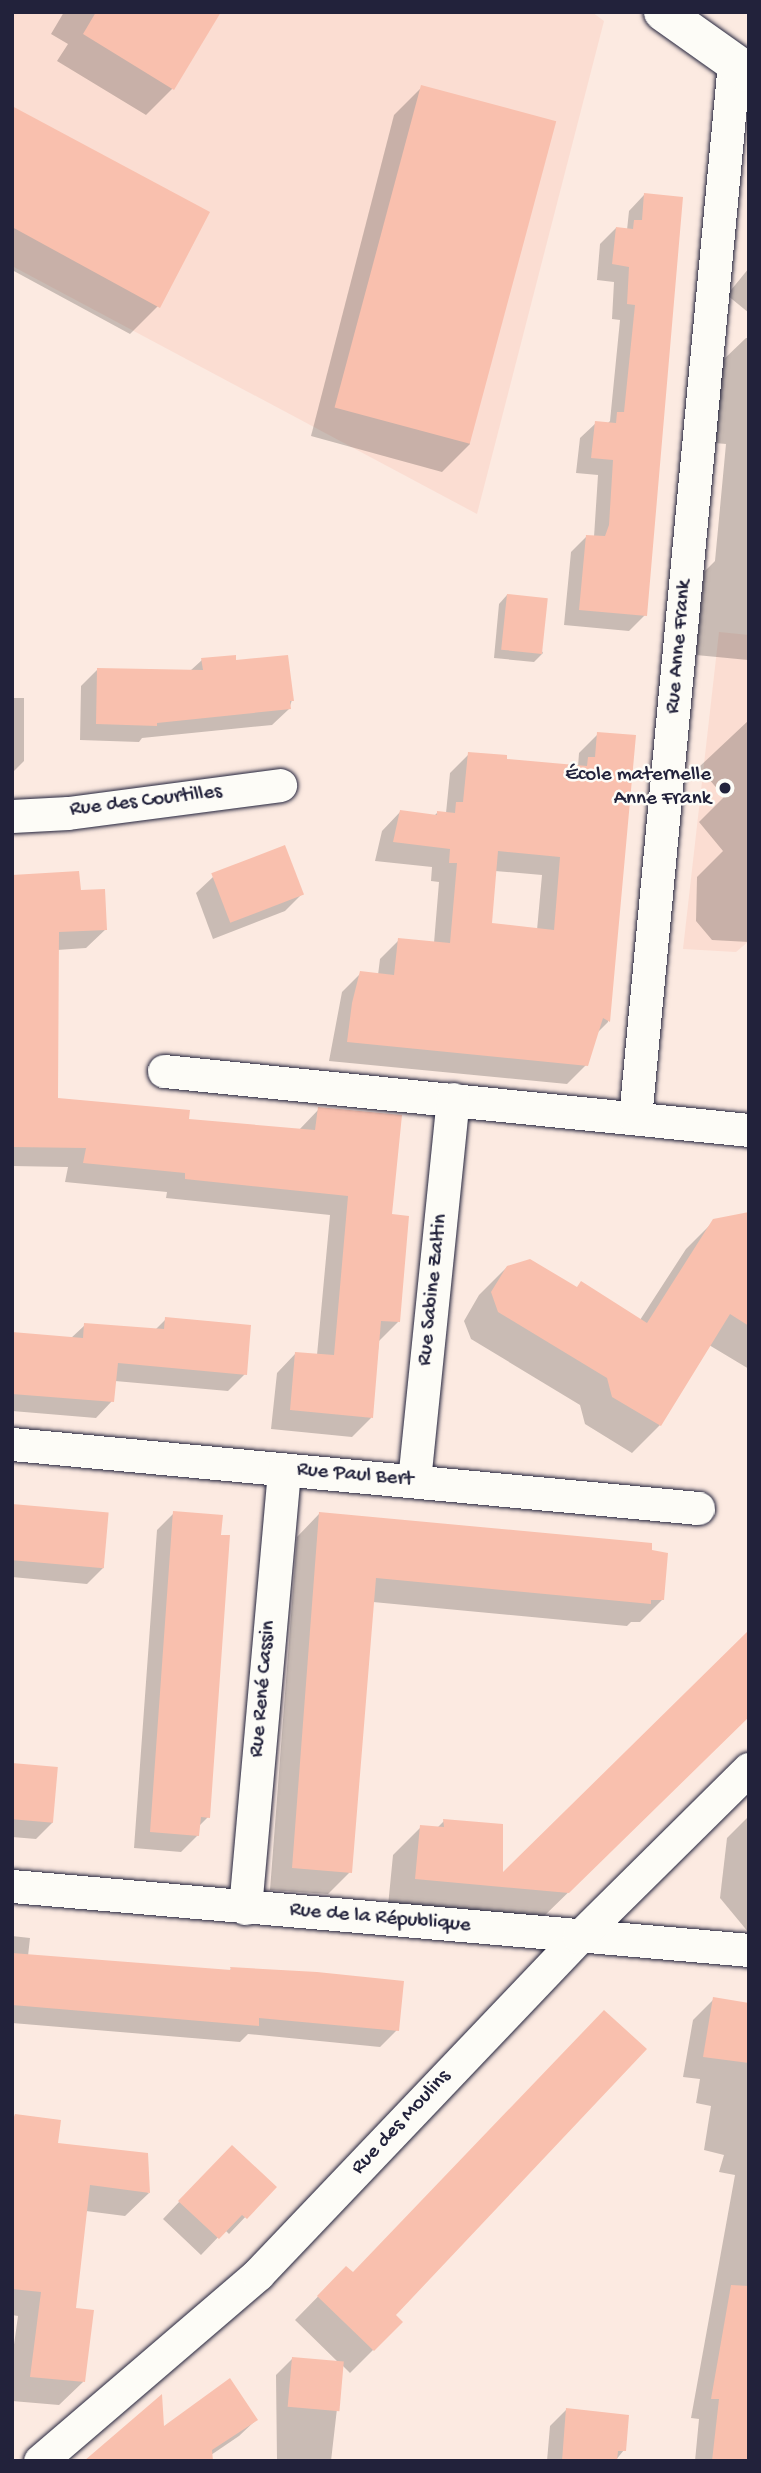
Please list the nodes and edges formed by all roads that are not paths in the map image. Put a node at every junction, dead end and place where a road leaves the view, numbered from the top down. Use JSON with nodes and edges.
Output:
{"nodes":[{"id":1,"x":663,"y":12,"type":"edge"},
{"id":2,"x":742,"y":68,"type":"edge"},
{"id":3,"x":280,"y":785,"type":"dead end"},
{"id":4,"x":12,"y":816,"type":"edge"},
{"id":5,"x":164,"y":1071,"type":"dead end"},
{"id":6,"x":453,"y":1099,"type":"junction"},
{"id":7,"x":635,"y":1118,"type":"junction"},
{"id":8,"x":749,"y":1130,"type":"edge"},
{"id":9,"x":12,"y":1444,"type":"edge"},
{"id":10,"x":284,"y":1470,"type":"junction"},
{"id":11,"x":414,"y":1482,"type":"junction"},
{"id":12,"x":698,"y":1508,"type":"dead end"},
{"id":13,"x":749,"y":1769,"type":"edge"},
{"id":14,"x":12,"y":1886,"type":"edge"},
{"id":15,"x":245,"y":1908,"type":"junction"},
{"id":16,"x":579,"y":1937,"type":"junction"},
{"id":17,"x":743,"y":1951,"type":"edge"},
{"id":18,"x":40,"y":2461,"type":"edge"}],
"edges":[{"from":1,"to":2,"type":"main road"},
{"from":2,"to":7,"type":"street","name":"Rue Anne Frank"},
{"from":3,"to":4,"type":"street","name":"Rue des Courtilles"},
{"from":5,"to":6,"type":"street"},
{"from":6,"to":7,"type":"street"},
{"from":6,"to":11,"type":"street","name":"Rue Sabine Zaltin"},
{"from":7,"to":8,"type":"street"},
{"from":9,"to":10,"type":"street","name":"Rue Paul Bert"},
{"from":10,"to":11,"type":"street","name":"Rue Paul Bert"},
{"from":10,"to":15,"type":"street","name":"Rue René Cassin"},
{"from":11,"to":12,"type":"street","name":"Rue Paul Bert"},
{"from":13,"to":16,"type":"street","name":"Rue des Moulins"},
{"from":14,"to":15,"type":"street","name":"Rue de la République"},
{"from":15,"to":16,"type":"street","name":"Rue de la République"},
{"from":16,"to":17,"type":"street","name":"Rue de la République"},
{"from":16,"to":18,"type":"street","name":"Rue des Moulins"}]}
